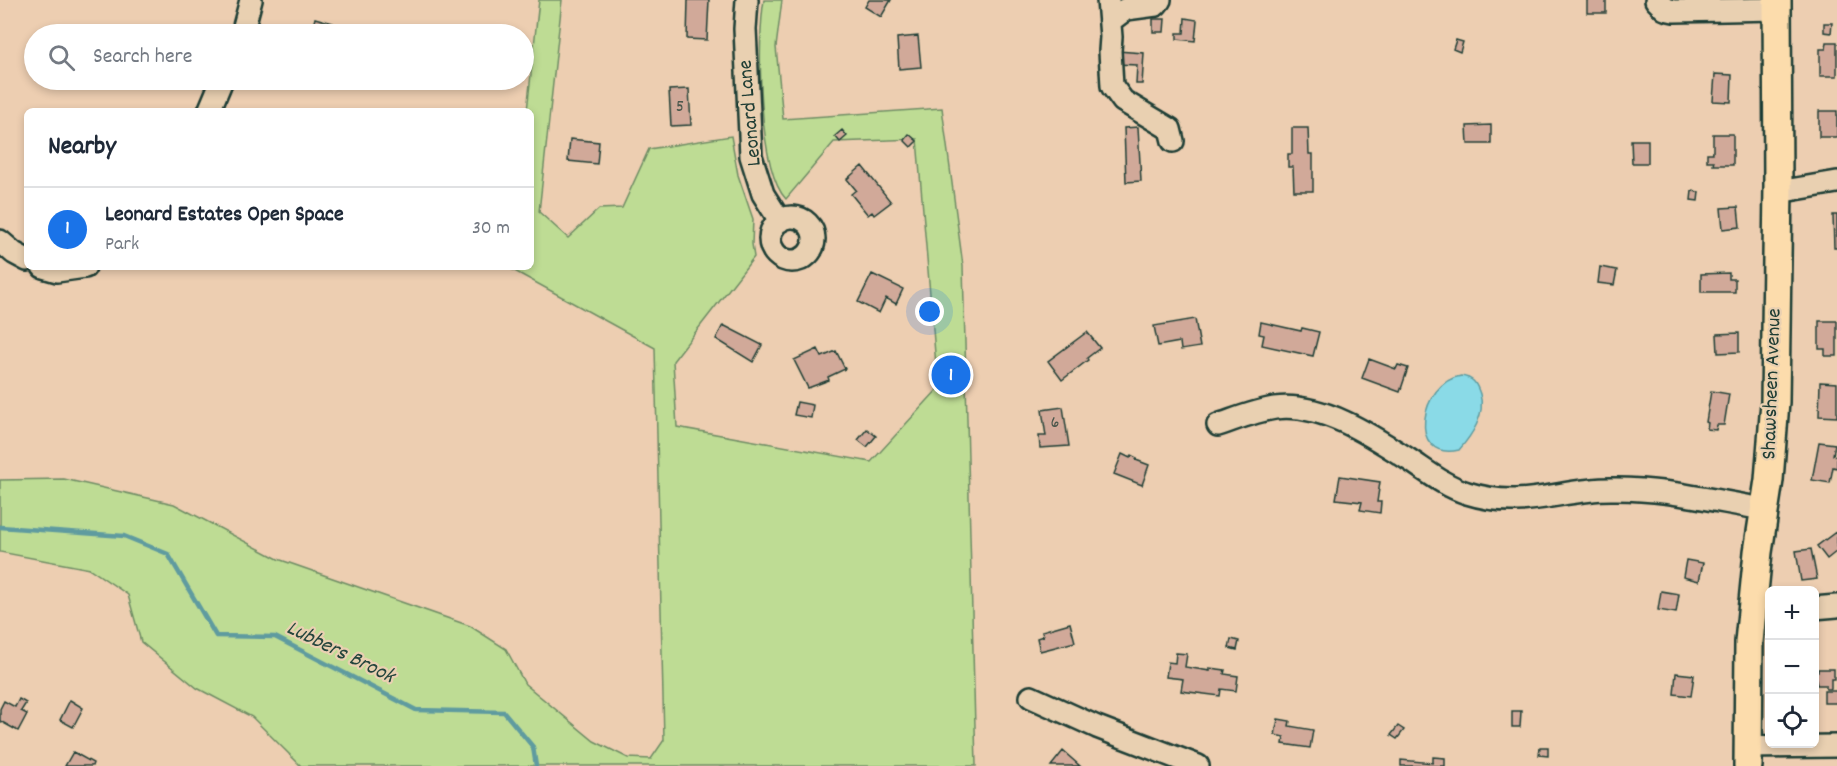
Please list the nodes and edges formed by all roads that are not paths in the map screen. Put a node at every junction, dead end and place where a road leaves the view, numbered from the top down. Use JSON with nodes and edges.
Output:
{"nodes":[{"id":1,"x":251,"y":0,"type":"edge"},
{"id":2,"x":747,"y":0,"type":"edge"},
{"id":3,"x":1107,"y":0,"type":"edge"},
{"id":4,"x":1160,"y":0,"type":"edge"},
{"id":5,"x":1656,"y":0,"type":"edge"},
{"id":6,"x":1778,"y":4,"type":"edge"},
{"id":7,"x":1747,"y":5,"type":"edge"},
{"id":8,"x":1110,"y":21,"type":"junction"},
{"id":9,"x":245,"y":24,"type":"edge"},
{"id":10,"x":218,"y":90,"type":"edge"},
{"id":11,"x":210,"y":108,"type":"edge"},
{"id":12,"x":1173,"y":141,"type":"dead end"},
{"id":13,"x":1837,"y":183,"type":"edge"},
{"id":14,"x":1778,"y":192,"type":"junction"},
{"id":15,"x":780,"y":220,"type":"dead end"},
{"id":16,"x":0,"y":241,"type":"edge"},
{"id":17,"x":24,"y":258,"type":"edge"},
{"id":18,"x":1218,"y":425,"type":"dead end"},
{"id":19,"x":1765,"y":509,"type":"junction"},
{"id":20,"x":1837,"y":606,"type":"edge"},
{"id":21,"x":1819,"y":608,"type":"edge"},
{"id":22,"x":1761,"y":612,"type":"edge"},
{"id":23,"x":1031,"y":697,"type":"dead end"},
{"id":24,"x":1837,"y":746,"type":"edge"},
{"id":25,"x":1747,"y":756,"type":"edge"},
{"id":26,"x":1198,"y":766,"type":"edge"}],
"edges":[{"from":1,"to":9,"type":"street"},
{"from":2,"to":15,"type":"street","name":"Leonard Lane"},
{"from":3,"to":8,"type":"street"},
{"from":4,"to":8,"type":"street"},
{"from":5,"to":7,"type":"street"},
{"from":6,"to":7,"type":"street"},
{"from":6,"to":14,"type":"main road","name":"Shawsheen Avenue"},
{"from":8,"to":12,"type":"street"},
{"from":10,"to":11,"type":"street"},
{"from":13,"to":14,"type":"street"},
{"from":14,"to":19,"type":"main road","name":"Shawsheen Avenue"},
{"from":16,"to":17,"type":"street"},
{"from":18,"to":19,"type":"street"},
{"from":19,"to":22,"type":"main road","name":"Shawsheen Avenue"},
{"from":20,"to":21,"type":"street"},
{"from":22,"to":25,"type":"main road","name":"Shawsheen Avenue"},
{"from":23,"to":26,"type":"street"},
{"from":24,"to":25,"type":"street"}]}
